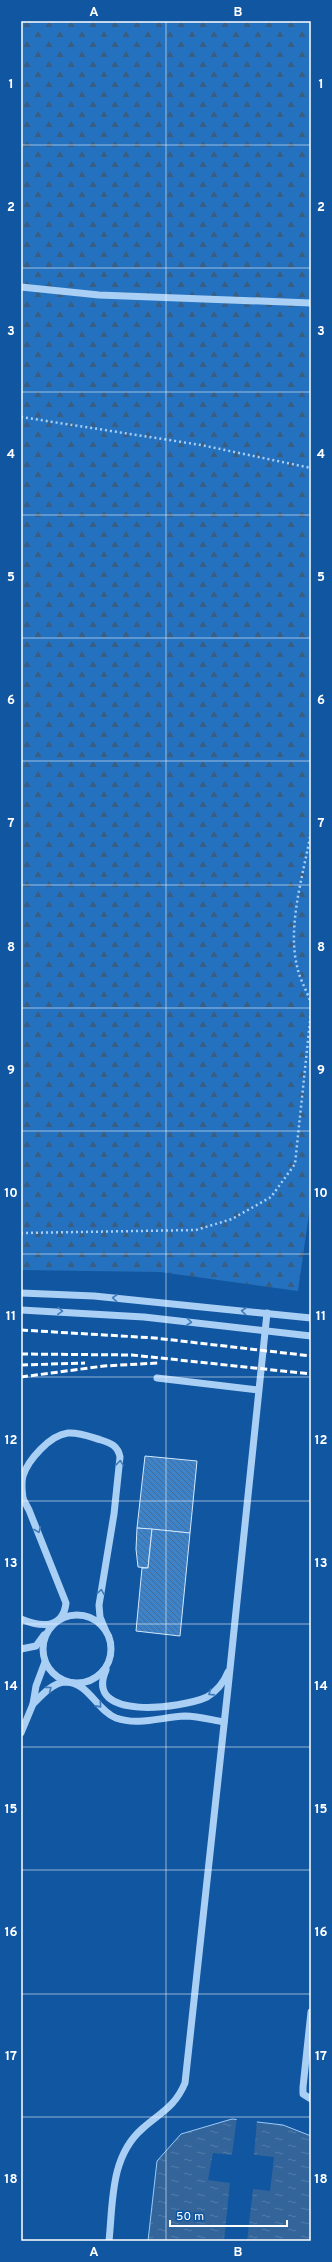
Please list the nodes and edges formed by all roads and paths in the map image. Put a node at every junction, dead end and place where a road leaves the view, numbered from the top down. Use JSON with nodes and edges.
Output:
{"nodes":[{"id":1,"x":21,"y":287,"type":"edge"},
{"id":2,"x":311,"y":303,"type":"edge"},
{"id":3,"x":21,"y":417,"type":"edge"},
{"id":4,"x":311,"y":468,"type":"edge"},
{"id":5,"x":311,"y":832,"type":"edge"},
{"id":6,"x":311,"y":1003,"type":"edge"},
{"id":7,"x":311,"y":1012,"type":"edge"},
{"id":8,"x":21,"y":1233,"type":"edge"},
{"id":9,"x":21,"y":1293,"type":"edge"},
{"id":10,"x":21,"y":1310,"type":"edge"},
{"id":11,"x":266,"y":1313,"type":"junction"},
{"id":12,"x":311,"y":1318,"type":"edge"},
{"id":13,"x":265,"y":1331,"type":"junction"},
{"id":14,"x":311,"y":1336,"type":"edge"},
{"id":15,"x":157,"y":1378,"type":"dead end"},
{"id":16,"x":258,"y":1390,"type":"junction"},
{"id":17,"x":22,"y":1496,"type":"edge"},
{"id":18,"x":21,"y":1619,"type":"edge"},
{"id":19,"x":55,"y":1622,"type":"junction"},
{"id":20,"x":105,"y":1629,"type":"junction"},
{"id":21,"x":48,"y":1630,"type":"junction"},
{"id":22,"x":21,"y":1649,"type":"edge"},
{"id":23,"x":45,"y":1662,"type":"junction"},
{"id":24,"x":231,"y":1662,"type":"junction"},
{"id":25,"x":108,"y":1664,"type":"junction"},
{"id":26,"x":68,"y":1683,"type":"junction"},
{"id":27,"x":33,"y":1704,"type":"junction"},
{"id":28,"x":224,"y":1722,"type":"junction"},
{"id":29,"x":21,"y":1733,"type":"edge"},
{"id":30,"x":311,"y":2012,"type":"edge"},
{"id":31,"x":311,"y":2099,"type":"edge"},
{"id":32,"x":108,"y":2241,"type":"edge"}],
"edges":[{"from":1,"to":2,"type":"lane"},
{"from":3,"to":4,"type":"path"},
{"from":5,"to":6,"type":"path"},
{"from":7,"to":8,"type":"path"},
{"from":11,"to":9,"type":"lane","one_way":true},
{"from":10,"to":13,"type":"lane","one_way":true},
{"from":11,"to":12,"type":"lane"},
{"from":11,"to":13,"type":"lane"},
{"from":13,"to":14,"type":"lane"},
{"from":13,"to":16,"type":"lane"},
{"from":15,"to":16,"type":"lane"},
{"from":16,"to":24,"type":"lane"},
{"from":17,"to":19,"type":"lane","one_way":true},
{"from":20,"to":17,"type":"lane","one_way":true},
{"from":18,"to":19,"type":"lane"},
{"from":19,"to":20,"type":"lane"},
{"from":19,"to":21,"type":"lane"},
{"from":20,"to":25,"type":"lane"},
{"from":21,"to":22,"type":"lane"},
{"from":21,"to":23,"type":"lane"},
{"from":23,"to":26,"type":"lane"},
{"from":23,"to":27,"type":"lane"},
{"from":24,"to":25,"type":"lane","one_way":true},
{"from":24,"to":28,"type":"lane"},
{"from":25,"to":26,"type":"lane"},
{"from":27,"to":26,"type":"lane","one_way":true},
{"from":26,"to":28,"type":"lane","one_way":true},
{"from":27,"to":29,"type":"lane"},
{"from":28,"to":32,"type":"lane"},
{"from":30,"to":31,"type":"lane"}]}
